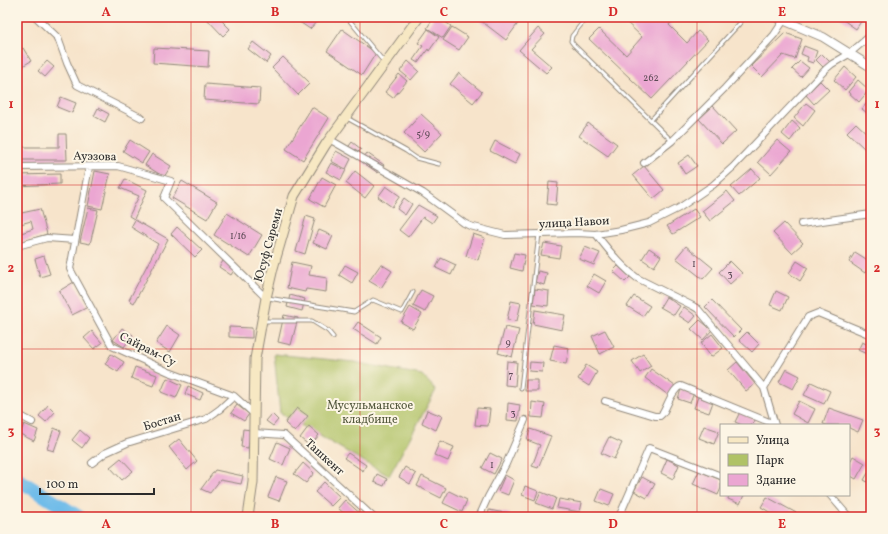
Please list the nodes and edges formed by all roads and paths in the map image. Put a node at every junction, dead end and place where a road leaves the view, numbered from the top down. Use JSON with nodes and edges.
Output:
{"nodes":[{"id":1,"x":36,"y":17,"type":"edge"},
{"id":2,"x":350,"y":17,"type":"edge"},
{"id":3,"x":419,"y":17,"type":"edge"},
{"id":4,"x":587,"y":17,"type":"edge"},
{"id":5,"x":780,"y":19,"type":"edge"},
{"id":6,"x":740,"y":23,"type":"dead end"},
{"id":7,"x":871,"y":35,"type":"edge"},
{"id":8,"x":849,"y":54,"type":"junction"},
{"id":9,"x":386,"y":63,"type":"junction"},
{"id":10,"x":871,"y":67,"type":"edge"},
{"id":11,"x":142,"y":118,"type":"dead end"},
{"id":12,"x":345,"y":118,"type":"junction"},
{"id":13,"x":651,"y":120,"type":"junction"},
{"id":14,"x":329,"y":139,"type":"junction"},
{"id":15,"x":672,"y":141,"type":"junction"},
{"id":16,"x":644,"y":163,"type":"dead end"},
{"id":17,"x":440,"y":164,"type":"dead end"},
{"id":18,"x":17,"y":167,"type":"edge"},
{"id":19,"x":88,"y":167,"type":"junction"},
{"id":20,"x":871,"y":214,"type":"edge"},
{"id":21,"x":801,"y":224,"type":"dead end"},
{"id":22,"x":539,"y":234,"type":"junction"},
{"id":23,"x":596,"y":234,"type":"junction"},
{"id":24,"x":75,"y":240,"type":"junction"},
{"id":25,"x":17,"y":246,"type":"edge"},
{"id":26,"x":413,"y":292,"type":"dead end"},
{"id":27,"x":266,"y":298,"type":"junction"},
{"id":28,"x":262,"y":321,"type":"junction"},
{"id":29,"x":871,"y":335,"type":"edge"},
{"id":30,"x":333,"y":337,"type":"dead end"},
{"id":31,"x":522,"y":388,"type":"dead end"},
{"id":32,"x":764,"y":388,"type":"junction"},
{"id":33,"x":234,"y":396,"type":"junction"},
{"id":34,"x":605,"y":401,"type":"dead end"},
{"id":35,"x":17,"y":414,"type":"edge"},
{"id":36,"x":254,"y":414,"type":"junction"},
{"id":37,"x":525,"y":420,"type":"dead end"},
{"id":38,"x":32,"y":422,"type":"dead end"},
{"id":39,"x":774,"y":424,"type":"edge"},
{"id":40,"x":254,"y":433,"type":"junction"},
{"id":41,"x":92,"y":463,"type":"dead end"},
{"id":42,"x":720,"y":476,"type":"edge"},
{"id":43,"x":831,"y":496,"type":"edge"},
{"id":44,"x":248,"y":517,"type":"edge"},
{"id":45,"x":373,"y":517,"type":"edge"},
{"id":46,"x":479,"y":517,"type":"edge"},
{"id":47,"x":619,"y":517,"type":"edge"},
{"id":48,"x":849,"y":517,"type":"edge"}],
"edges":[{"from":1,"to":11,"type":"street"},
{"from":2,"to":9,"type":"lane"},
{"from":3,"to":9,"type":"main road","name":"Юсуф Сареми"},
{"from":4,"to":13,"type":"lane"},
{"from":5,"to":8,"type":"street"},
{"from":5,"to":15,"type":"street"},
{"from":6,"to":13,"type":"lane"},
{"from":7,"to":8,"type":"street","name":"улица Навои"},
{"from":8,"to":10,"type":"street"},
{"from":8,"to":23,"type":"street","name":"улица Навои"},
{"from":9,"to":12,"type":"main road","name":"Юсуф Сареми"},
{"from":12,"to":14,"type":"main road","name":"Юсуф Сареми"},
{"from":12,"to":17,"type":"lane"},
{"from":13,"to":15,"type":"lane"},
{"from":14,"to":22,"type":"street","name":"улица Навои"},
{"from":14,"to":27,"type":"main road","name":"Юсуф Сареми"},
{"from":15,"to":16,"type":"street"},
{"from":18,"to":19,"type":"street","name":"Ауэзова"},
{"from":19,"to":24,"type":"street","name":"Сайрам-Су"},
{"from":19,"to":27,"type":"street","name":"Ауэзова"},
{"from":20,"to":21,"type":"street"},
{"from":22,"to":23,"type":"street","name":"улица Навои"},
{"from":22,"to":31,"type":"lane"},
{"from":23,"to":32,"type":"street"},
{"from":24,"to":25,"type":"street"},
{"from":24,"to":33,"type":"street","name":"Сайрам-Су"},
{"from":26,"to":27,"type":"lane"},
{"from":27,"to":28,"type":"main road","name":"Юсуф Сареми"},
{"from":28,"to":30,"type":"lane"},
{"from":28,"to":36,"type":"main road","name":"Юсуф Сареми"},
{"from":29,"to":32,"type":"street"},
{"from":32,"to":39,"type":"street"},
{"from":33,"to":36,"type":"street","name":"Сайрам-Су"},
{"from":33,"to":41,"type":"street","name":"Бостан"},
{"from":34,"to":39,"type":"street"},
{"from":35,"to":38,"type":"street"},
{"from":36,"to":40,"type":"main road","name":"Юсуф Сареми"},
{"from":37,"to":46,"type":"street"},
{"from":40,"to":44,"type":"main road","name":"Юсуф Сареми"},
{"from":40,"to":45,"type":"street","name":"Ташкент"},
{"from":42,"to":47,"type":"street"},
{"from":43,"to":48,"type":"street"}]}
